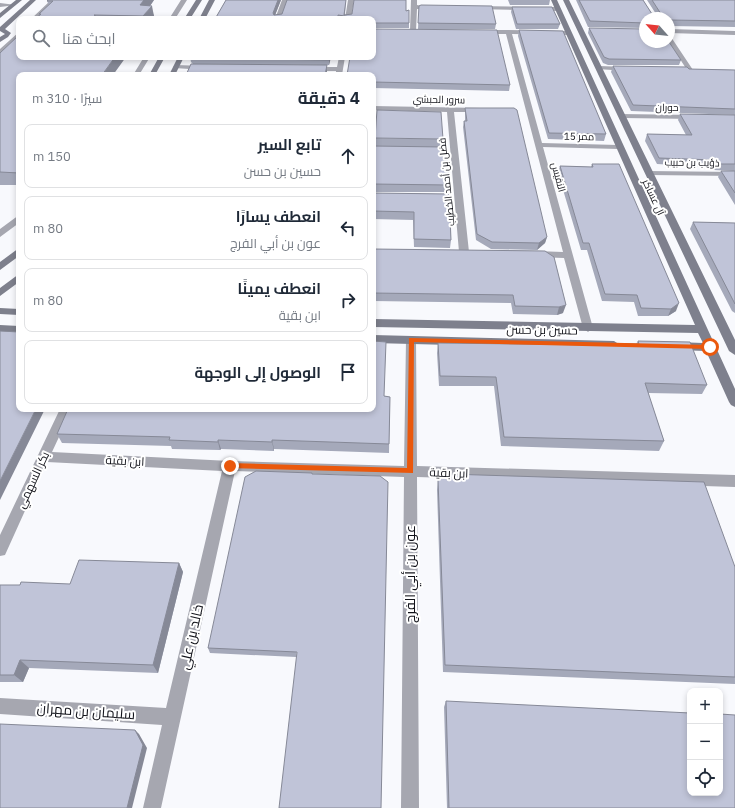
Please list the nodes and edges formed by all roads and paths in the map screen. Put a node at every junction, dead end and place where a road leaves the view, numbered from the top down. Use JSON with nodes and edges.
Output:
{"nodes":[{"id":1,"x":19,"y":0,"type":"edge"},
{"id":2,"x":33,"y":0,"type":"edge"},
{"id":3,"x":54,"y":0,"type":"edge"},
{"id":4,"x":184,"y":0,"type":"edge"},
{"id":5,"x":199,"y":0,"type":"edge"},
{"id":6,"x":212,"y":0,"type":"edge"},
{"id":7,"x":285,"y":0,"type":"edge"},
{"id":8,"x":351,"y":0,"type":"edge"},
{"id":9,"x":414,"y":0,"type":"edge"},
{"id":10,"x":499,"y":0,"type":"edge"},
{"id":11,"x":554,"y":0,"type":"edge"},
{"id":12,"x":566,"y":0,"type":"edge"},
{"id":13,"x":0,"y":5,"type":"edge"},
{"id":14,"x":13,"y":5,"type":"junction"},
{"id":15,"x":414,"y":7,"type":"junction"},
{"id":16,"x":438,"y":8,"type":"edge"},
{"id":17,"x":470,"y":8,"type":"edge"},
{"id":18,"x":502,"y":8,"type":"junction"},
{"id":19,"x":557,"y":9,"type":"junction"},
{"id":20,"x":0,"y":16,"type":"edge"},
{"id":21,"x":37,"y":16,"type":"edge"},
{"id":22,"x":174,"y":16,"type":"edge"},
{"id":23,"x":189,"y":16,"type":"edge"},
{"id":24,"x":204,"y":16,"type":"edge"},
{"id":25,"x":279,"y":16,"type":"edge"},
{"id":26,"x":348,"y":16,"type":"edge"},
{"id":27,"x":1,"y":29,"type":"edge"},
{"id":28,"x":421,"y":31,"type":"edge"},
{"id":29,"x":476,"y":32,"type":"edge"},
{"id":30,"x":508,"y":32,"type":"junction"},
{"id":31,"x":675,"y":32,"type":"edge"},
{"id":32,"x":8,"y":33,"type":"junction"},
{"id":33,"x":16,"y":33,"type":"edge"},
{"id":34,"x":568,"y":33,"type":"junction"},
{"id":35,"x":735,"y":33,"type":"edge"},
{"id":36,"x":2,"y":39,"type":"edge"},
{"id":37,"x":16,"y":39,"type":"edge"},
{"id":38,"x":675,"y":47,"type":"edge"},
{"id":39,"x":0,"y":52,"type":"edge"},
{"id":40,"x":145,"y":60,"type":"edge"},
{"id":41,"x":160,"y":60,"type":"edge"},
{"id":42,"x":180,"y":60,"type":"edge"},
{"id":43,"x":342,"y":60,"type":"edge"},
{"id":44,"x":176,"y":67,"type":"junction"},
{"id":45,"x":214,"y":68,"type":"edge"},
{"id":46,"x":599,"y":68,"type":"junction"},
{"id":47,"x":304,"y":69,"type":"edge"},
{"id":48,"x":637,"y":69,"type":"edge"},
{"id":49,"x":683,"y":70,"type":"edge"},
{"id":50,"x":690,"y":70,"type":"junction"},
{"id":51,"x":698,"y":70,"type":"edge"},
{"id":52,"x":138,"y":72,"type":"edge"},
{"id":53,"x":154,"y":72,"type":"edge"},
{"id":54,"x":174,"y":72,"type":"edge"},
{"id":55,"x":340,"y":72,"type":"edge"},
{"id":56,"x":600,"y":102,"type":"junction"},
{"id":57,"x":616,"y":103,"type":"junction"},
{"id":58,"x":376,"y":108,"type":"edge"},
{"id":59,"x":450,"y":109,"type":"junction"},
{"id":60,"x":489,"y":110,"type":"edge"},
{"id":61,"x":623,"y":116,"type":"junction"},
{"id":62,"x":705,"y":117,"type":"edge"},
{"id":63,"x":539,"y":145,"type":"junction"},
{"id":64,"x":618,"y":147,"type":"junction"},
{"id":65,"x":650,"y":173,"type":"junction"},
{"id":66,"x":735,"y":174,"type":"edge"},
{"id":67,"x":16,"y":221,"type":"edge"},
{"id":68,"x":0,"y":234,"type":"edge"},
{"id":69,"x":465,"y":252,"type":"edge"},
{"id":70,"x":16,"y":254,"type":"edge"},
{"id":71,"x":528,"y":254,"type":"edge"},
{"id":72,"x":568,"y":255,"type":"junction"},
{"id":73,"x":0,"y":267,"type":"edge"},
{"id":74,"x":16,"y":280,"type":"edge"},
{"id":75,"x":0,"y":293,"type":"edge"},
{"id":76,"x":0,"y":311,"type":"edge"},
{"id":77,"x":16,"y":312,"type":"edge"},
{"id":78,"x":376,"y":323,"type":"edge"},
{"id":79,"x":588,"y":328,"type":"junction"},
{"id":80,"x":0,"y":329,"type":"edge"},
{"id":81,"x":703,"y":329,"type":"junction"},
{"id":82,"x":16,"y":330,"type":"edge"},
{"id":83,"x":730,"y":332,"type":"edge"},
{"id":84,"x":376,"y":339,"type":"edge"},
{"id":85,"x":411,"y":340,"type":"junction"},
{"id":86,"x":624,"y":345,"type":"edge"},
{"id":87,"x":663,"y":346,"type":"edge"},
{"id":88,"x":710,"y":347,"type":"junction"},
{"id":89,"x":735,"y":350,"type":"edge"},
{"id":90,"x":735,"y":402,"type":"edge"},
{"id":91,"x":65,"y":412,"type":"edge"},
{"id":92,"x":44,"y":457,"type":"junction"},
{"id":93,"x":230,"y":466,"type":"junction"},
{"id":94,"x":410,"y":471,"type":"junction"},
{"id":95,"x":735,"y":481,"type":"edge"},
{"id":96,"x":0,"y":550,"type":"edge"},
{"id":97,"x":0,"y":706,"type":"edge"},
{"id":98,"x":172,"y":717,"type":"junction"},
{"id":99,"x":152,"y":808,"type":"edge"},
{"id":100,"x":410,"y":808,"type":"edge"}],
"edges":[{"from":1,"to":14,"type":"street"},
{"from":2,"to":27,"type":"street"},
{"from":3,"to":21,"type":"street"},
{"from":4,"to":22,"type":"street"},
{"from":5,"to":23,"type":"street"},
{"from":6,"to":24,"type":"street"},
{"from":7,"to":25,"type":"street"},
{"from":8,"to":26,"type":"street"},
{"from":9,"to":15,"type":"street"},
{"from":10,"to":18,"type":"street"},
{"from":11,"to":19,"type":"street","name":"آل عساكر"},
{"from":12,"to":46,"type":"street","name":"آل عساكر"},
{"from":13,"to":14,"type":"street"},
{"from":14,"to":20,"type":"street"},
{"from":15,"to":16,"type":"street"},
{"from":15,"to":28,"type":"street"},
{"from":17,"to":18,"type":"street"},
{"from":18,"to":19,"type":"street"},
{"from":19,"to":34,"type":"street","name":"آل عساكر"},
{"from":27,"to":32,"type":"street"},
{"from":29,"to":30,"type":"street"},
{"from":30,"to":34,"type":"street"},
{"from":30,"to":63,"type":"street","name":"النفيس"},
{"from":31,"to":35,"type":"street"},
{"from":32,"to":33,"type":"street"},
{"from":32,"to":36,"type":"street"},
{"from":34,"to":56,"type":"street","name":"آل عساكر"},
{"from":36,"to":37,"type":"street"},
{"from":37,"to":39,"type":"street"},
{"from":38,"to":50,"type":"street"},
{"from":40,"to":52,"type":"street"},
{"from":41,"to":53,"type":"street"},
{"from":42,"to":44,"type":"street"},
{"from":43,"to":55,"type":"street"},
{"from":44,"to":45,"type":"street"},
{"from":44,"to":54,"type":"street"},
{"from":46,"to":48,"type":"street"},
{"from":46,"to":57,"type":"street","name":"آل عساكر"},
{"from":47,"to":55,"type":"street"},
{"from":49,"to":50,"type":"street"},
{"from":50,"to":51,"type":"street"},
{"from":56,"to":57,"type":"street"},
{"from":56,"to":64,"type":"street","name":"آل عساكر"},
{"from":57,"to":61,"type":"street","name":"آل عساكر"},
{"from":58,"to":59,"type":"street","name":"سرور الحبشي"},
{"from":59,"to":60,"type":"street","name":"سرور الحبشي"},
{"from":59,"to":69,"type":"street","name":"فضل بن أحمد الخطيب"},
{"from":61,"to":62,"type":"street","name":"حوران"},
{"from":61,"to":65,"type":"street","name":"آل عساكر"},
{"from":63,"to":64,"type":"street","name":"ممر 15"},
{"from":63,"to":72,"type":"street","name":"النفيس"},
{"from":64,"to":81,"type":"street","name":"آل عساكر"},
{"from":65,"to":66,"type":"street","name":"ذؤيب بن حبيب"},
{"from":65,"to":83,"type":"street","name":"آل عساكر"},
{"from":67,"to":68,"type":"street"},
{"from":70,"to":73,"type":"street"},
{"from":71,"to":72,"type":"street"},
{"from":72,"to":79,"type":"street","name":"النفيس"},
{"from":74,"to":75,"type":"street"},
{"from":76,"to":77,"type":"street"},
{"from":78,"to":79,"type":"street","name":"حسين بن حسن"},
{"from":79,"to":81,"type":"street","name":"حسين بن حسن"},
{"from":80,"to":82,"type":"street"},
{"from":81,"to":88,"type":"street","name":"آل عساكر"},
{"from":83,"to":89,"type":"street","name":"آل عساكر"},
{"from":84,"to":85,"type":"street","name":"حسين بن حسن"},
{"from":85,"to":86,"type":"street","name":"حسين بن حسن"},
{"from":85,"to":94,"type":"street","name":"عون بن أبي الفرج"},
{"from":87,"to":88,"type":"street"},
{"from":88,"to":90,"type":"street","name":"آل عساكر"},
{"from":91,"to":92,"type":"street","name":"بكر السهمي"},
{"from":92,"to":93,"type":"street","name":"ابن بقية"},
{"from":92,"to":96,"type":"street","name":"بكر السهمي"},
{"from":93,"to":94,"type":"street","name":"ابن بقية"},
{"from":93,"to":98,"type":"street","name":"خالد بن علي"},
{"from":94,"to":95,"type":"street","name":"ابن بقية"},
{"from":94,"to":100,"type":"street","name":"عون بن أبي الفرج"},
{"from":97,"to":98,"type":"street","name":"سليمان بن مهران"},
{"from":98,"to":99,"type":"street","name":"خالد بن علي"}]}
